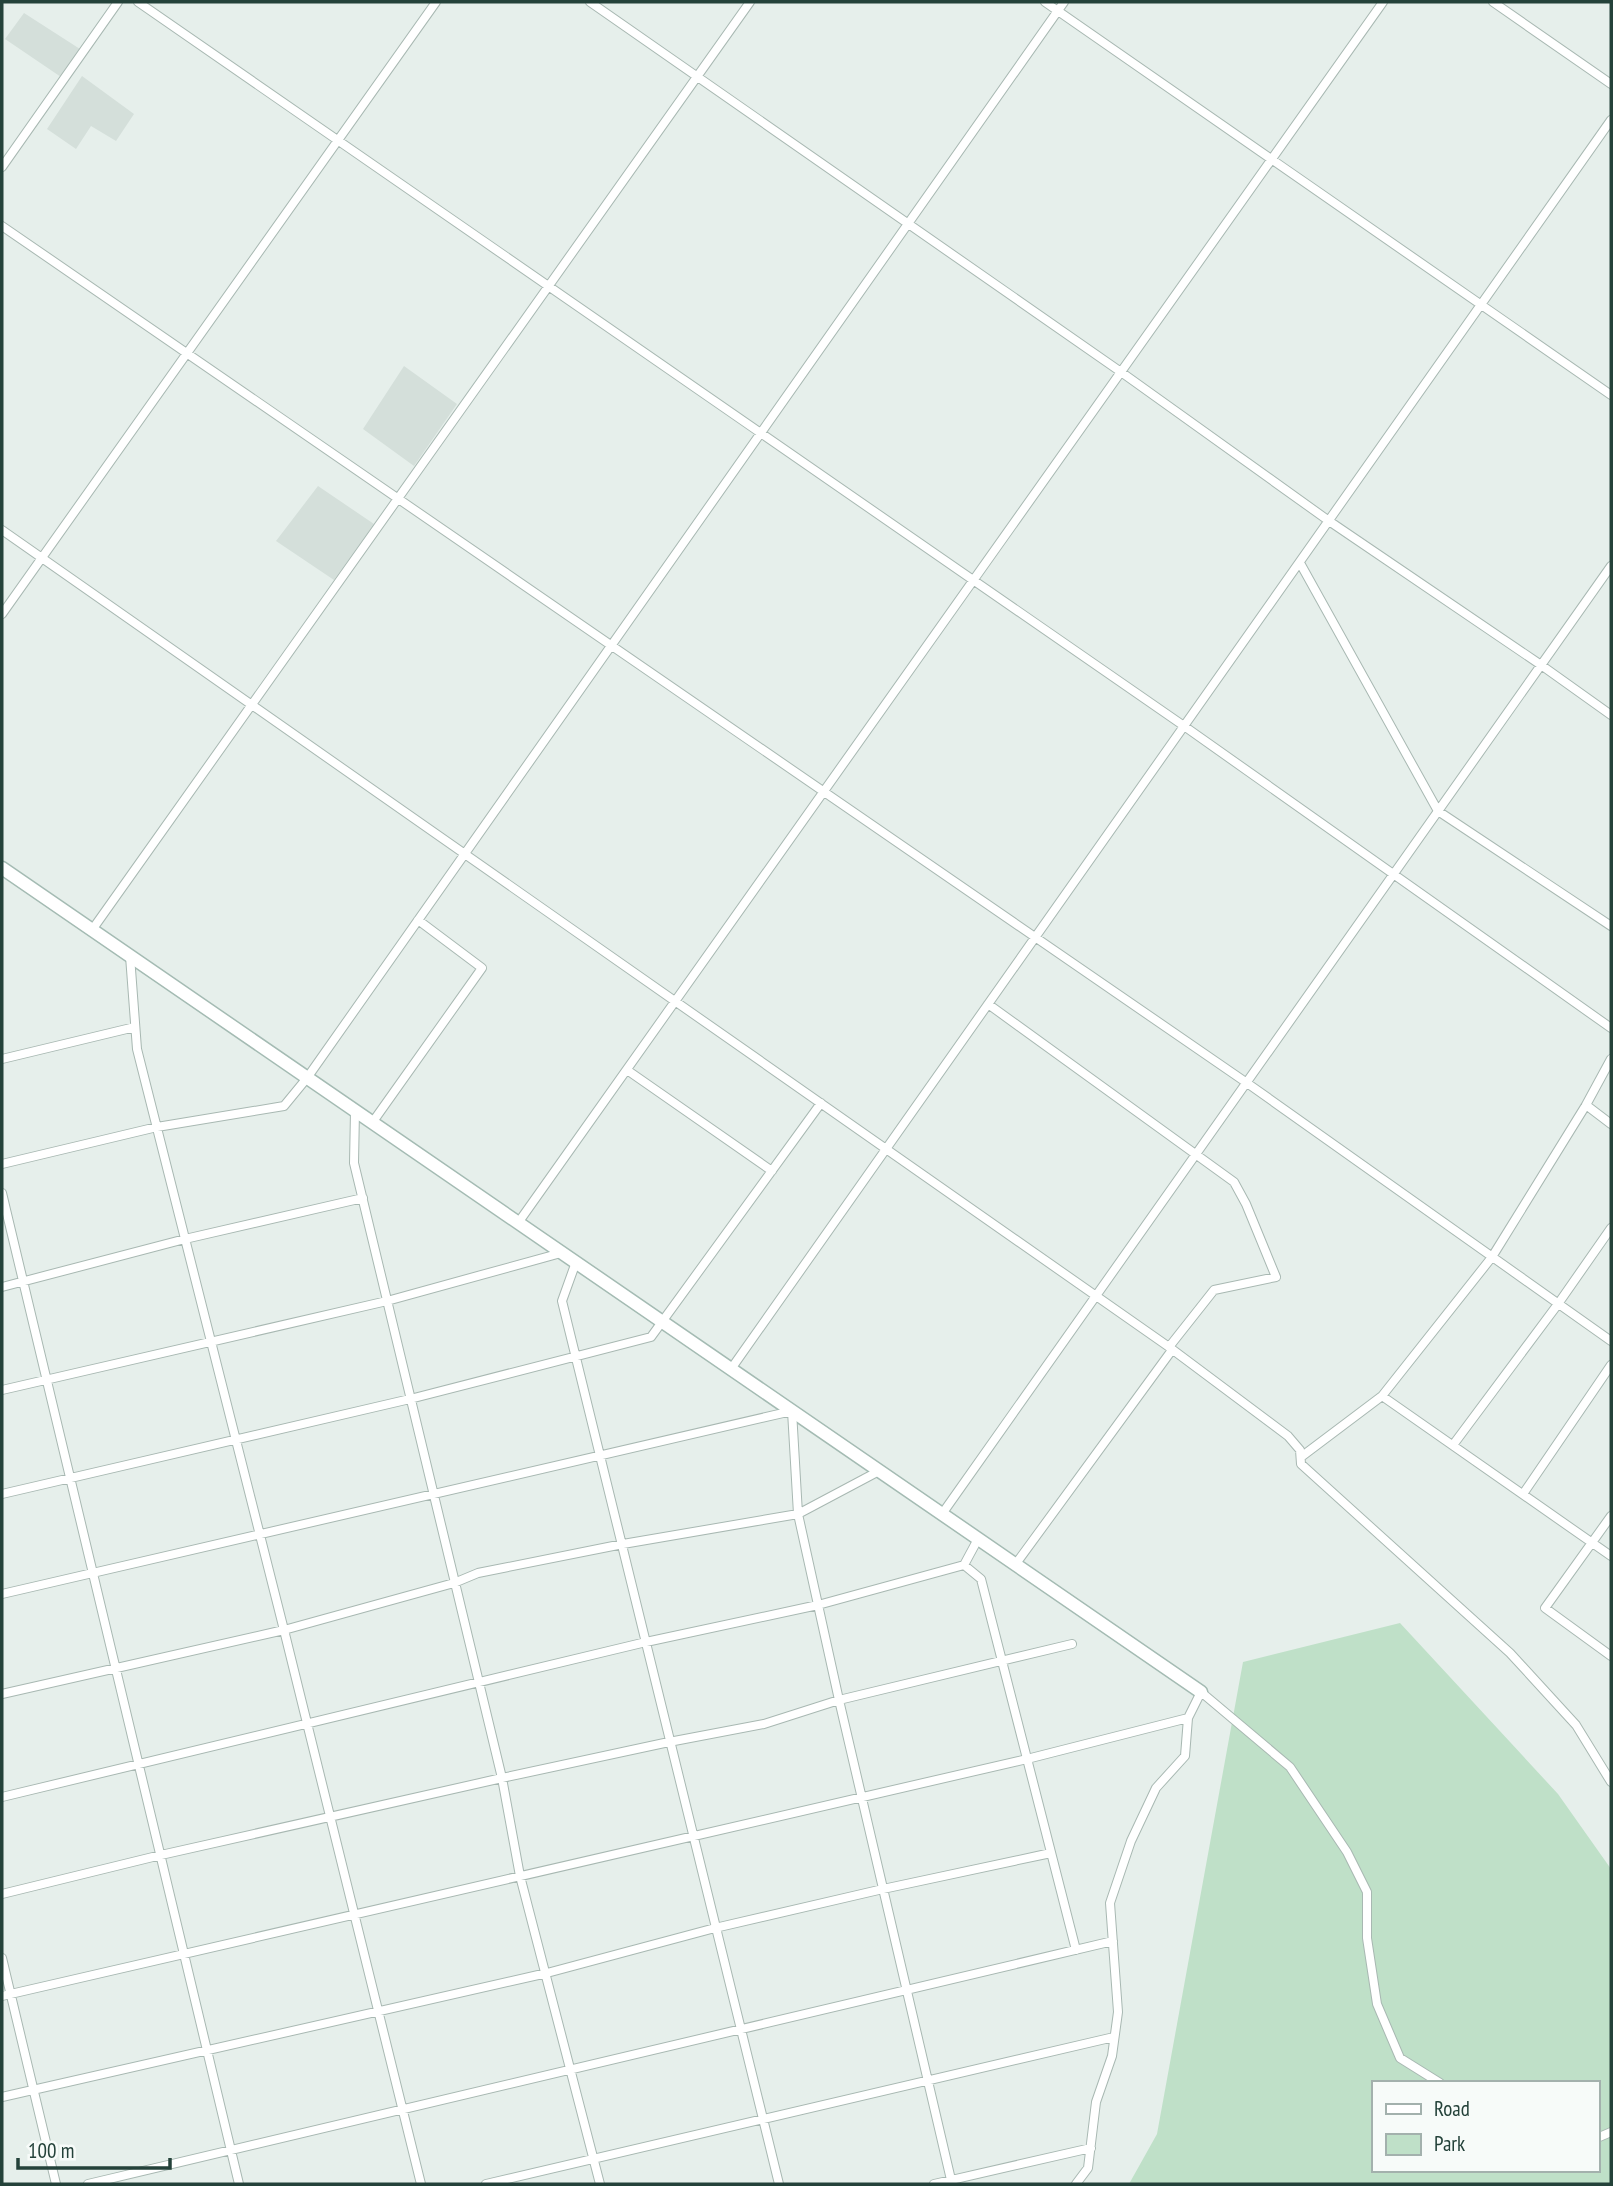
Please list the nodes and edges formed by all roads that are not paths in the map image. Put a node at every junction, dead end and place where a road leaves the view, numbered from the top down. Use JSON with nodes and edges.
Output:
{"nodes":[{"id":1,"x":118,"y":2,"type":"edge"},
{"id":2,"x":138,"y":2,"type":"edge"},
{"id":3,"x":436,"y":2,"type":"edge"},
{"id":4,"x":590,"y":2,"type":"edge"},
{"id":5,"x":750,"y":2,"type":"edge"},
{"id":6,"x":1045,"y":2,"type":"edge"},
{"id":7,"x":1064,"y":2,"type":"edge"},
{"id":8,"x":1383,"y":2,"type":"edge"},
{"id":9,"x":1493,"y":2,"type":"edge"},
{"id":10,"x":1058,"y":10,"type":"junction"},
{"id":11,"x":697,"y":76,"type":"junction"},
{"id":12,"x":1611,"y":84,"type":"edge"},
{"id":13,"x":1611,"y":120,"type":"edge"},
{"id":14,"x":338,"y":140,"type":"junction"},
{"id":15,"x":1271,"y":159,"type":"junction"},
{"id":16,"x":2,"y":166,"type":"edge"},
{"id":17,"x":908,"y":223,"type":"junction"},
{"id":18,"x":2,"y":226,"type":"edge"},
{"id":19,"x":549,"y":286,"type":"junction"},
{"id":20,"x":1481,"y":305,"type":"junction"},
{"id":21,"x":187,"y":353,"type":"junction"},
{"id":22,"x":1121,"y":372,"type":"junction"},
{"id":23,"x":1611,"y":395,"type":"edge"},
{"id":24,"x":761,"y":433,"type":"junction"},
{"id":25,"x":398,"y":499,"type":"junction"},
{"id":26,"x":1329,"y":521,"type":"junction"},
{"id":27,"x":2,"y":530,"type":"edge"},
{"id":28,"x":42,"y":558,"type":"junction"},
{"id":29,"x":1300,"y":563,"type":"junction"},
{"id":30,"x":1611,"y":566,"type":"edge"},
{"id":31,"x":973,"y":580,"type":"junction"},
{"id":32,"x":2,"y":614,"type":"edge"},
{"id":33,"x":611,"y":645,"type":"junction"},
{"id":34,"x":1541,"y":665,"type":"junction"},
{"id":35,"x":252,"y":705,"type":"junction"},
{"id":36,"x":1611,"y":715,"type":"edge"},
{"id":37,"x":1184,"y":726,"type":"junction"},
{"id":38,"x":824,"y":792,"type":"junction"},
{"id":39,"x":1438,"y":811,"type":"junction"},
{"id":40,"x":465,"y":853,"type":"junction"},
{"id":41,"x":2,"y":868,"type":"edge"},
{"id":42,"x":1395,"y":875,"type":"junction"},
{"id":43,"x":418,"y":920,"type":"junction"},
{"id":44,"x":1611,"y":926,"type":"edge"},
{"id":45,"x":92,"y":930,"type":"junction"},
{"id":46,"x":1035,"y":937,"type":"junction"},
{"id":47,"x":130,"y":956,"type":"junction"},
{"id":48,"x":676,"y":1001,"type":"junction"},
{"id":49,"x":988,"y":1004,"type":"junction"},
{"id":50,"x":135,"y":1027,"type":"junction"},
{"id":51,"x":1611,"y":1028,"type":"edge"},
{"id":52,"x":2,"y":1059,"type":"edge"},
{"id":53,"x":1611,"y":1059,"type":"edge"},
{"id":54,"x":627,"y":1070,"type":"junction"},
{"id":55,"x":307,"y":1078,"type":"junction"},
{"id":56,"x":1247,"y":1083,"type":"junction"},
{"id":57,"x":821,"y":1103,"type":"junction"},
{"id":58,"x":1586,"y":1105,"type":"junction"},
{"id":59,"x":355,"y":1111,"type":"junction"},
{"id":60,"x":372,"y":1123,"type":"junction"},
{"id":61,"x":1611,"y":1124,"type":"edge"},
{"id":62,"x":157,"y":1127,"type":"junction"},
{"id":63,"x":887,"y":1149,"type":"junction"},
{"id":64,"x":1196,"y":1154,"type":"junction"},
{"id":65,"x":2,"y":1164,"type":"edge"},
{"id":66,"x":772,"y":1171,"type":"junction"},
{"id":67,"x":2,"y":1193,"type":"edge"},
{"id":68,"x":362,"y":1198,"type":"junction"},
{"id":69,"x":518,"y":1223,"type":"junction"},
{"id":70,"x":1611,"y":1227,"type":"edge"},
{"id":71,"x":185,"y":1239,"type":"junction"},
{"id":72,"x":561,"y":1253,"type":"junction"},
{"id":73,"x":1492,"y":1257,"type":"junction"},
{"id":74,"x":576,"y":1262,"type":"junction"},
{"id":75,"x":23,"y":1282,"type":"junction"},
{"id":76,"x":2,"y":1287,"type":"edge"},
{"id":77,"x":1097,"y":1295,"type":"junction"},
{"id":78,"x":387,"y":1301,"type":"junction"},
{"id":79,"x":1558,"y":1304,"type":"junction"},
{"id":80,"x":663,"y":1323,"type":"junction"},
{"id":81,"x":1611,"y":1341,"type":"edge"},
{"id":82,"x":211,"y":1342,"type":"junction"},
{"id":83,"x":1171,"y":1348,"type":"junction"},
{"id":84,"x":576,"y":1357,"type":"junction"},
{"id":85,"x":1611,"y":1365,"type":"edge"},
{"id":86,"x":731,"y":1369,"type":"junction"},
{"id":87,"x":46,"y":1378,"type":"junction"},
{"id":88,"x":2,"y":1390,"type":"edge"},
{"id":89,"x":1382,"y":1396,"type":"junction"},
{"id":90,"x":410,"y":1399,"type":"junction"},
{"id":91,"x":792,"y":1411,"type":"junction"},
{"id":92,"x":236,"y":1441,"type":"junction"},
{"id":93,"x":1453,"y":1445,"type":"junction"},
{"id":94,"x":601,"y":1455,"type":"junction"},
{"id":95,"x":1301,"y":1457,"type":"junction"},
{"id":96,"x":880,"y":1471,"type":"junction"},
{"id":97,"x":70,"y":1478,"type":"junction"},
{"id":98,"x":2,"y":1494,"type":"edge"},
{"id":99,"x":433,"y":1494,"type":"junction"},
{"id":100,"x":1523,"y":1494,"type":"junction"},
{"id":101,"x":798,"y":1514,"type":"junction"},
{"id":102,"x":942,"y":1514,"type":"junction"},
{"id":103,"x":1611,"y":1516,"type":"edge"},
{"id":104,"x":260,"y":1534,"type":"junction"},
{"id":105,"x":978,"y":1539,"type":"junction"},
{"id":106,"x":1592,"y":1542,"type":"junction"},
{"id":107,"x":623,"y":1544,"type":"junction"},
{"id":108,"x":1611,"y":1556,"type":"edge"},
{"id":109,"x":964,"y":1565,"type":"junction"},
{"id":110,"x":1016,"y":1565,"type":"junction"},
{"id":111,"x":93,"y":1573,"type":"junction"},
{"id":112,"x":454,"y":1583,"type":"junction"},
{"id":113,"x":2,"y":1594,"type":"edge"},
{"id":114,"x":818,"y":1605,"type":"junction"},
{"id":115,"x":284,"y":1630,"type":"junction"},
{"id":116,"x":646,"y":1642,"type":"junction"},
{"id":117,"x":1072,"y":1644,"type":"dead end"},
{"id":118,"x":1611,"y":1656,"type":"edge"},
{"id":119,"x":1002,"y":1662,"type":"junction"},
{"id":120,"x":116,"y":1669,"type":"junction"},
{"id":121,"x":478,"y":1682,"type":"junction"},
{"id":122,"x":1200,"y":1692,"type":"junction"},
{"id":123,"x":2,"y":1694,"type":"edge"},
{"id":124,"x":838,"y":1700,"type":"junction"},
{"id":125,"x":1188,"y":1718,"type":"junction"},
{"id":126,"x":306,"y":1723,"type":"junction"},
{"id":127,"x":669,"y":1742,"type":"junction"},
{"id":128,"x":1027,"y":1759,"type":"junction"},
{"id":129,"x":139,"y":1764,"type":"junction"},
{"id":130,"x":502,"y":1778,"type":"junction"},
{"id":131,"x":1611,"y":1782,"type":"edge"},
{"id":132,"x":2,"y":1797,"type":"edge"},
{"id":133,"x":861,"y":1797,"type":"junction"},
{"id":134,"x":330,"y":1819,"type":"junction"},
{"id":135,"x":692,"y":1836,"type":"junction"},
{"id":136,"x":1051,"y":1853,"type":"junction"},
{"id":137,"x":160,"y":1855,"type":"junction"},
{"id":138,"x":520,"y":1877,"type":"junction"},
{"id":139,"x":883,"y":1889,"type":"junction"},
{"id":140,"x":2,"y":1894,"type":"edge"},
{"id":141,"x":354,"y":1915,"type":"junction"},
{"id":142,"x":715,"y":1928,"type":"junction"},
{"id":143,"x":1113,"y":1941,"type":"junction"},
{"id":144,"x":1076,"y":1950,"type":"junction"},
{"id":145,"x":184,"y":1952,"type":"junction"},
{"id":146,"x":2,"y":1958,"type":"edge"},
{"id":147,"x":547,"y":1973,"type":"junction"},
{"id":148,"x":906,"y":1990,"type":"junction"},
{"id":149,"x":6,"y":1995,"type":"edge"},
{"id":150,"x":379,"y":2011,"type":"junction"},
{"id":151,"x":740,"y":2029,"type":"junction"},
{"id":152,"x":1114,"y":2037,"type":"junction"},
{"id":153,"x":207,"y":2049,"type":"junction"},
{"id":154,"x":572,"y":2070,"type":"junction"},
{"id":155,"x":928,"y":2081,"type":"junction"},
{"id":156,"x":1437,"y":2081,"type":"edge"},
{"id":157,"x":33,"y":2089,"type":"junction"},
{"id":158,"x":2,"y":2096,"type":"edge"},
{"id":159,"x":402,"y":2110,"type":"junction"},
{"id":160,"x":763,"y":2119,"type":"junction"},
{"id":161,"x":1091,"y":2148,"type":"junction"},
{"id":162,"x":231,"y":2150,"type":"junction"},
{"id":163,"x":594,"y":2159,"type":"junction"},
{"id":164,"x":951,"y":2182,"type":"edge"},
{"id":165,"x":56,"y":2184,"type":"edge"},
{"id":166,"x":88,"y":2184,"type":"edge"},
{"id":167,"x":239,"y":2184,"type":"edge"},
{"id":168,"x":421,"y":2184,"type":"edge"},
{"id":169,"x":486,"y":2184,"type":"edge"},
{"id":170,"x":600,"y":2184,"type":"edge"},
{"id":171,"x":779,"y":2184,"type":"edge"},
{"id":172,"x":934,"y":2184,"type":"edge"},
{"id":173,"x":1076,"y":2184,"type":"edge"}],
"edges":[{"from":1,"to":16,"type":"street"},
{"from":2,"to":14,"type":"street"},
{"from":3,"to":14,"type":"street"},
{"from":4,"to":11,"type":"street"},
{"from":5,"to":11,"type":"street"},
{"from":6,"to":10,"type":"street"},
{"from":7,"to":10,"type":"street"},
{"from":8,"to":15,"type":"street"},
{"from":9,"to":12,"type":"street"},
{"from":10,"to":15,"type":"street"},
{"from":10,"to":17,"type":"street"},
{"from":11,"to":17,"type":"street"},
{"from":11,"to":19,"type":"street"},
{"from":13,"to":20,"type":"street"},
{"from":14,"to":19,"type":"street"},
{"from":14,"to":21,"type":"street"},
{"from":15,"to":20,"type":"street"},
{"from":15,"to":22,"type":"street"},
{"from":17,"to":22,"type":"street"},
{"from":17,"to":24,"type":"street"},
{"from":18,"to":21,"type":"street"},
{"from":19,"to":24,"type":"street"},
{"from":19,"to":25,"type":"street"},
{"from":20,"to":23,"type":"street"},
{"from":20,"to":26,"type":"street"},
{"from":21,"to":25,"type":"street"},
{"from":21,"to":28,"type":"street"},
{"from":22,"to":26,"type":"street"},
{"from":22,"to":31,"type":"street"},
{"from":24,"to":31,"type":"street"},
{"from":24,"to":33,"type":"street"},
{"from":25,"to":33,"type":"street"},
{"from":25,"to":35,"type":"street"},
{"from":26,"to":29,"type":"street"},
{"from":26,"to":34,"type":"street"},
{"from":27,"to":28,"type":"street"},
{"from":28,"to":32,"type":"street"},
{"from":28,"to":35,"type":"street"},
{"from":29,"to":37,"type":"street"},
{"from":29,"to":39,"type":"street"},
{"from":30,"to":34,"type":"street"},
{"from":31,"to":37,"type":"street"},
{"from":31,"to":38,"type":"street"},
{"from":33,"to":38,"type":"street"},
{"from":33,"to":40,"type":"street"},
{"from":34,"to":36,"type":"street"},
{"from":34,"to":39,"type":"street"},
{"from":35,"to":40,"type":"street"},
{"from":35,"to":45,"type":"street"},
{"from":37,"to":42,"type":"street"},
{"from":37,"to":46,"type":"street"},
{"from":38,"to":46,"type":"street"},
{"from":38,"to":48,"type":"street"},
{"from":39,"to":42,"type":"street"},
{"from":39,"to":44,"type":"street"},
{"from":40,"to":43,"type":"street"},
{"from":40,"to":48,"type":"street"},
{"from":41,"to":45,"type":"street"},
{"from":42,"to":51,"type":"street"},
{"from":42,"to":56,"type":"street"},
{"from":43,"to":55,"type":"street"},
{"from":43,"to":60,"type":"street"},
{"from":45,"to":47,"type":"street"},
{"from":46,"to":49,"type":"street"},
{"from":46,"to":56,"type":"street"},
{"from":47,"to":50,"type":"street"},
{"from":47,"to":55,"type":"street"},
{"from":48,"to":54,"type":"street"},
{"from":48,"to":57,"type":"street"},
{"from":49,"to":63,"type":"street"},
{"from":49,"to":64,"type":"street"},
{"from":50,"to":52,"type":"street"},
{"from":50,"to":62,"type":"street"},
{"from":53,"to":58,"type":"street"},
{"from":54,"to":66,"type":"street"},
{"from":54,"to":69,"type":"street"},
{"from":55,"to":59,"type":"street"},
{"from":55,"to":62,"type":"street"},
{"from":56,"to":64,"type":"street"},
{"from":56,"to":73,"type":"street"},
{"from":57,"to":63,"type":"street"},
{"from":57,"to":66,"type":"street"},
{"from":58,"to":61,"type":"street"},
{"from":58,"to":73,"type":"street"},
{"from":59,"to":60,"type":"street"},
{"from":59,"to":68,"type":"street"},
{"from":60,"to":69,"type":"street"},
{"from":62,"to":65,"type":"street"},
{"from":62,"to":71,"type":"street"},
{"from":63,"to":77,"type":"street"},
{"from":63,"to":86,"type":"street"},
{"from":64,"to":77,"type":"street"},
{"from":64,"to":83,"type":"street"},
{"from":66,"to":80,"type":"street"},
{"from":67,"to":75,"type":"street"},
{"from":68,"to":71,"type":"street"},
{"from":68,"to":78,"type":"street"},
{"from":69,"to":72,"type":"street"},
{"from":70,"to":79,"type":"street"},
{"from":71,"to":75,"type":"street"},
{"from":71,"to":82,"type":"street"},
{"from":72,"to":74,"type":"street"},
{"from":72,"to":78,"type":"street"},
{"from":73,"to":79,"type":"street"},
{"from":73,"to":89,"type":"street"},
{"from":74,"to":80,"type":"street"},
{"from":74,"to":84,"type":"street"},
{"from":75,"to":76,"type":"street"},
{"from":75,"to":87,"type":"street"},
{"from":77,"to":83,"type":"street"},
{"from":77,"to":102,"type":"street"},
{"from":78,"to":82,"type":"street"},
{"from":78,"to":90,"type":"street"},
{"from":79,"to":81,"type":"street"},
{"from":79,"to":93,"type":"street"},
{"from":80,"to":84,"type":"street"},
{"from":80,"to":86,"type":"street"},
{"from":82,"to":87,"type":"street"},
{"from":82,"to":92,"type":"street"},
{"from":83,"to":95,"type":"street"},
{"from":83,"to":110,"type":"street"},
{"from":84,"to":90,"type":"street"},
{"from":84,"to":94,"type":"street"},
{"from":85,"to":100,"type":"street"},
{"from":86,"to":91,"type":"street"},
{"from":87,"to":88,"type":"street"},
{"from":87,"to":97,"type":"street"},
{"from":89,"to":93,"type":"street"},
{"from":89,"to":95,"type":"street"},
{"from":90,"to":92,"type":"street"},
{"from":90,"to":99,"type":"street"},
{"from":91,"to":94,"type":"street"},
{"from":91,"to":96,"type":"street"},
{"from":91,"to":101,"type":"street"},
{"from":92,"to":97,"type":"street"},
{"from":92,"to":104,"type":"street"},
{"from":93,"to":100,"type":"street"},
{"from":94,"to":99,"type":"street"},
{"from":94,"to":107,"type":"street"},
{"from":95,"to":131,"type":"street"},
{"from":96,"to":101,"type":"street"},
{"from":96,"to":102,"type":"street"},
{"from":97,"to":98,"type":"street"},
{"from":97,"to":111,"type":"street"},
{"from":99,"to":104,"type":"street"},
{"from":99,"to":112,"type":"street"},
{"from":100,"to":106,"type":"street"},
{"from":101,"to":107,"type":"street"},
{"from":101,"to":114,"type":"street"},
{"from":102,"to":105,"type":"street"},
{"from":103,"to":106,"type":"street"},
{"from":104,"to":111,"type":"street"},
{"from":104,"to":115,"type":"street"},
{"from":105,"to":109,"type":"street"},
{"from":105,"to":110,"type":"street"},
{"from":106,"to":108,"type":"street"},
{"from":106,"to":118,"type":"street"},
{"from":107,"to":112,"type":"street"},
{"from":107,"to":116,"type":"street"},
{"from":109,"to":114,"type":"street"},
{"from":109,"to":119,"type":"street"},
{"from":110,"to":122,"type":"street"},
{"from":111,"to":113,"type":"street"},
{"from":111,"to":120,"type":"street"},
{"from":112,"to":115,"type":"street"},
{"from":112,"to":121,"type":"street"},
{"from":114,"to":116,"type":"street"},
{"from":114,"to":124,"type":"street"},
{"from":115,"to":120,"type":"street"},
{"from":115,"to":126,"type":"street"},
{"from":116,"to":121,"type":"street"},
{"from":116,"to":127,"type":"street"},
{"from":117,"to":119,"type":"street"},
{"from":119,"to":124,"type":"street"},
{"from":119,"to":128,"type":"street"},
{"from":120,"to":123,"type":"street"},
{"from":120,"to":129,"type":"street"},
{"from":121,"to":126,"type":"street"},
{"from":121,"to":130,"type":"street"},
{"from":122,"to":125,"type":"street"},
{"from":122,"to":156,"type":"street"},
{"from":124,"to":127,"type":"street"},
{"from":124,"to":133,"type":"street"},
{"from":125,"to":128,"type":"street"},
{"from":125,"to":143,"type":"street"},
{"from":126,"to":129,"type":"street"},
{"from":126,"to":134,"type":"street"},
{"from":127,"to":130,"type":"street"},
{"from":127,"to":135,"type":"street"},
{"from":128,"to":133,"type":"street"},
{"from":128,"to":136,"type":"street"},
{"from":129,"to":132,"type":"street"},
{"from":129,"to":137,"type":"street"},
{"from":130,"to":134,"type":"street"},
{"from":130,"to":138,"type":"street"},
{"from":133,"to":135,"type":"street"},
{"from":133,"to":139,"type":"street"},
{"from":134,"to":137,"type":"street"},
{"from":134,"to":141,"type":"street"},
{"from":135,"to":138,"type":"street"},
{"from":135,"to":142,"type":"street"},
{"from":136,"to":139,"type":"street"},
{"from":136,"to":144,"type":"street"},
{"from":137,"to":140,"type":"street"},
{"from":137,"to":145,"type":"street"},
{"from":138,"to":141,"type":"street"},
{"from":138,"to":147,"type":"street"},
{"from":139,"to":142,"type":"street"},
{"from":139,"to":148,"type":"street"},
{"from":141,"to":145,"type":"street"},
{"from":141,"to":150,"type":"street"},
{"from":142,"to":147,"type":"street"},
{"from":142,"to":151,"type":"street"},
{"from":143,"to":144,"type":"street"},
{"from":143,"to":152,"type":"street"},
{"from":144,"to":148,"type":"street"},
{"from":145,"to":149,"type":"street"},
{"from":145,"to":153,"type":"street"},
{"from":146,"to":149,"type":"street"},
{"from":147,"to":150,"type":"street"},
{"from":147,"to":154,"type":"street"},
{"from":148,"to":151,"type":"street"},
{"from":148,"to":155,"type":"street"},
{"from":149,"to":157,"type":"street"},
{"from":150,"to":153,"type":"street"},
{"from":150,"to":159,"type":"street"},
{"from":151,"to":154,"type":"street"},
{"from":151,"to":160,"type":"street"},
{"from":152,"to":155,"type":"street"},
{"from":152,"to":161,"type":"street"},
{"from":153,"to":157,"type":"street"},
{"from":153,"to":162,"type":"street"},
{"from":154,"to":159,"type":"street"},
{"from":154,"to":163,"type":"street"},
{"from":155,"to":160,"type":"street"},
{"from":155,"to":164,"type":"street"},
{"from":157,"to":158,"type":"street"},
{"from":157,"to":165,"type":"street"},
{"from":159,"to":162,"type":"street"},
{"from":159,"to":168,"type":"street"},
{"from":160,"to":163,"type":"street"},
{"from":160,"to":171,"type":"street"},
{"from":161,"to":164,"type":"street"},
{"from":161,"to":173,"type":"street"},
{"from":162,"to":166,"type":"street"},
{"from":162,"to":167,"type":"street"},
{"from":163,"to":169,"type":"street"},
{"from":163,"to":170,"type":"street"},
{"from":164,"to":172,"type":"street"}]}
